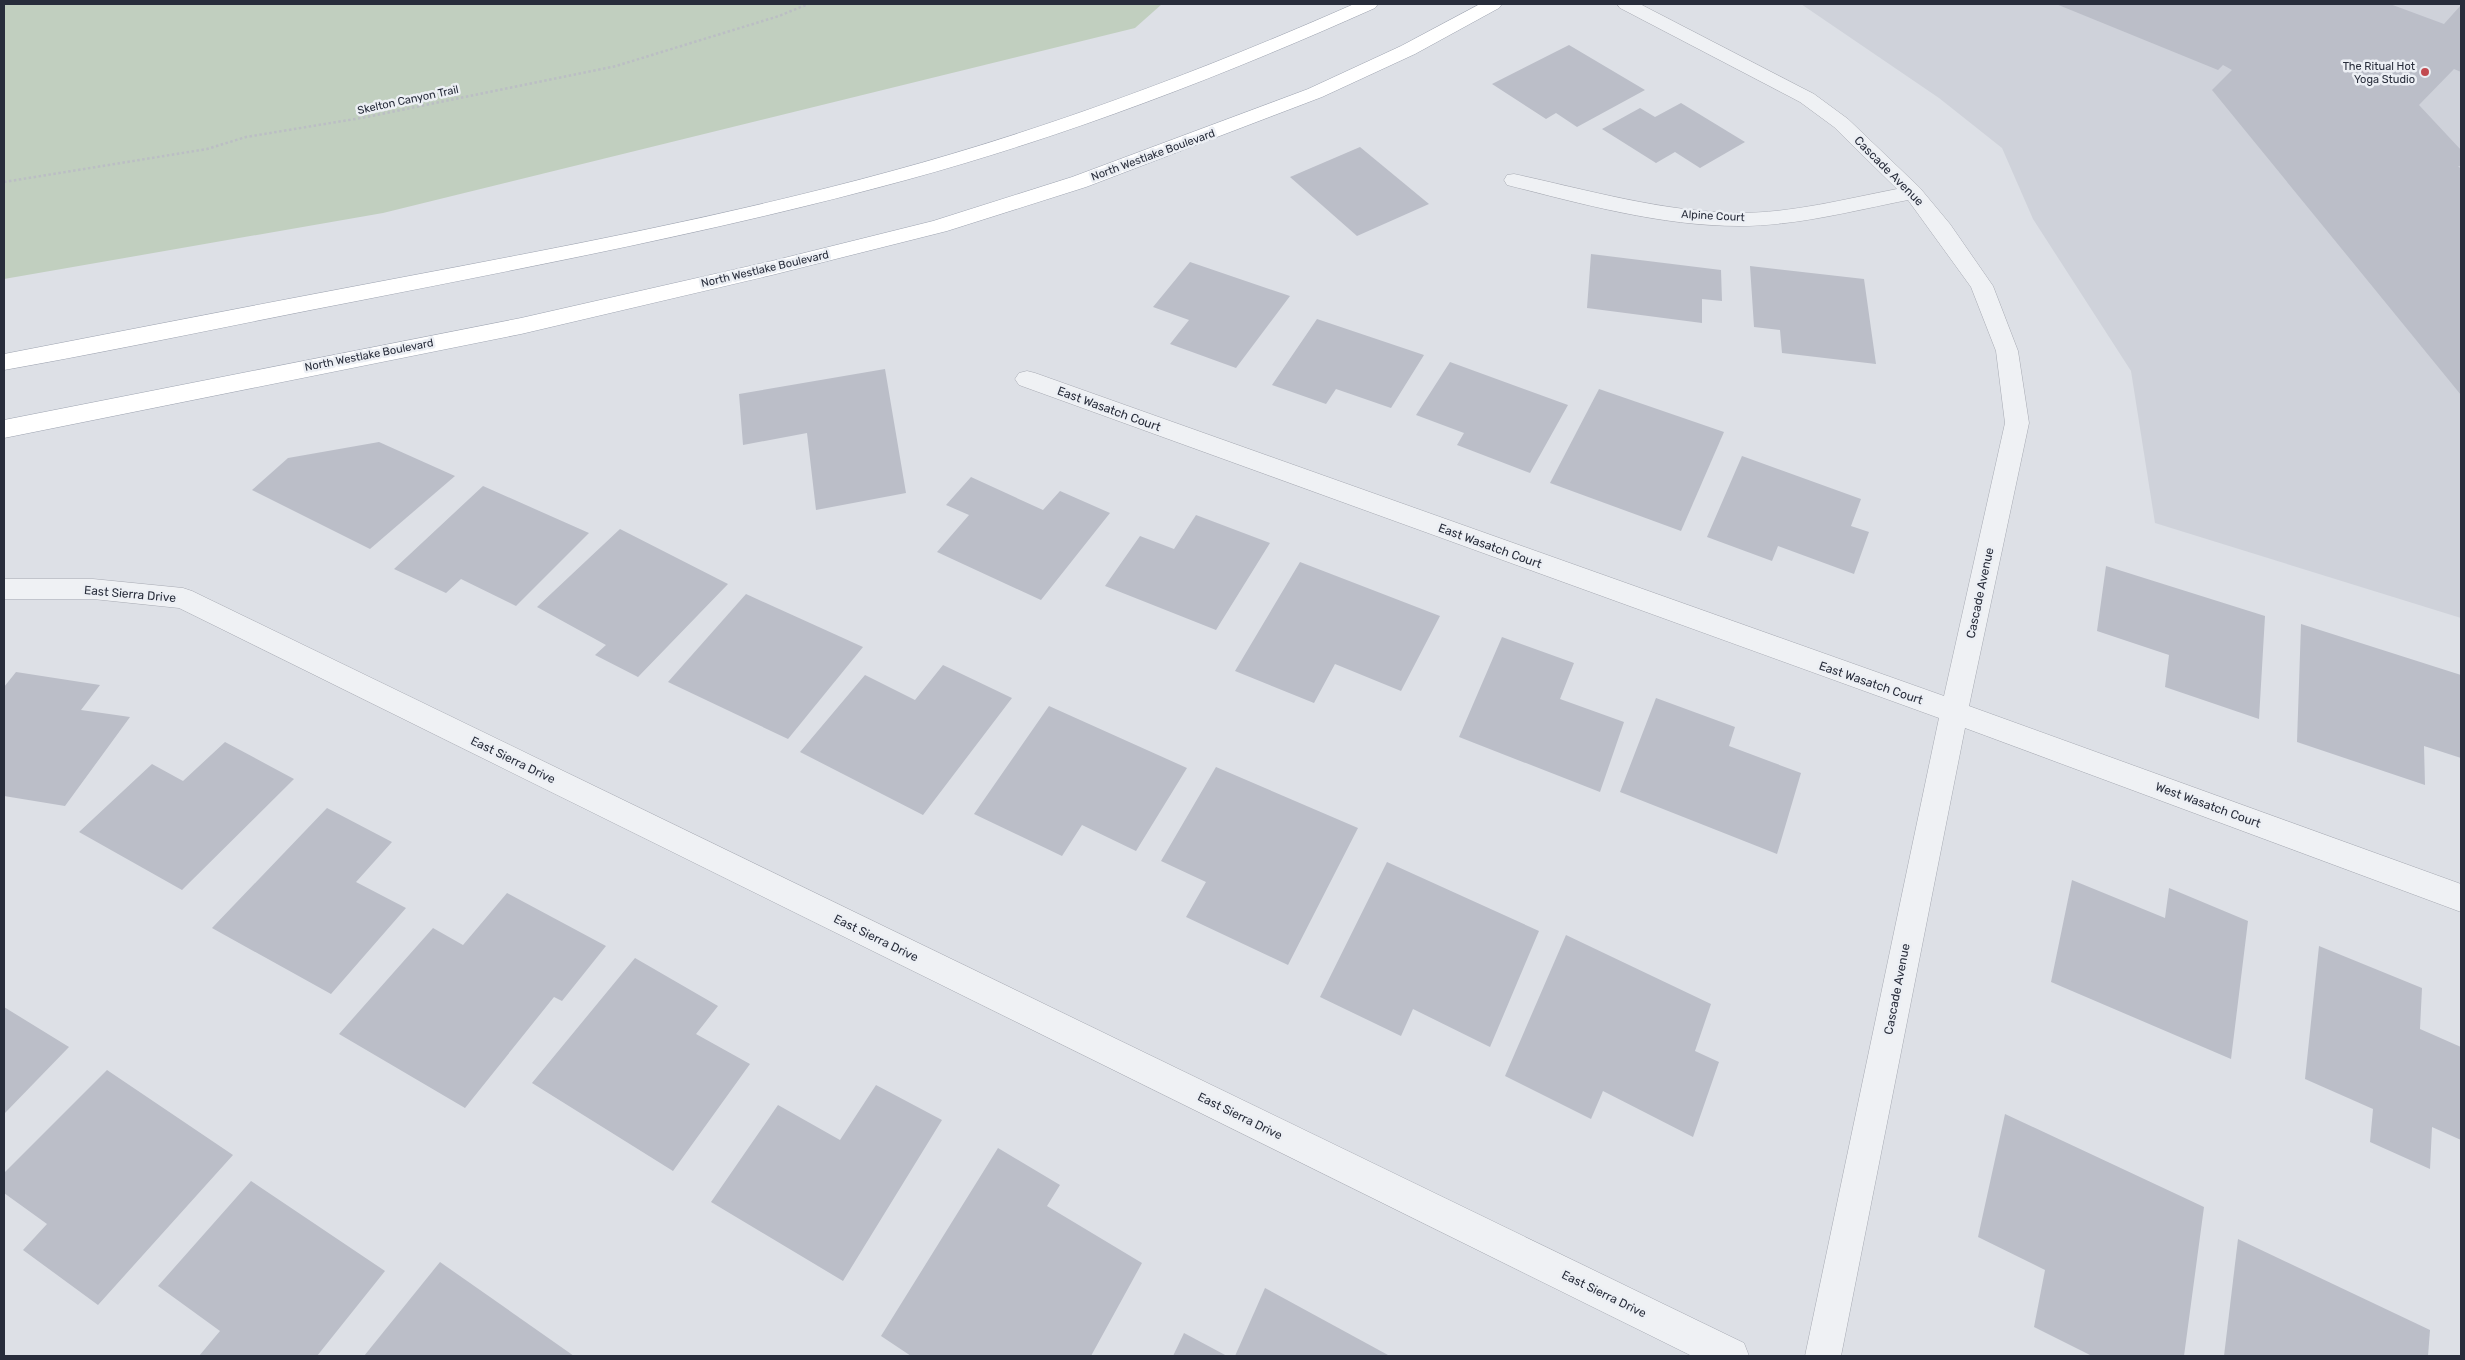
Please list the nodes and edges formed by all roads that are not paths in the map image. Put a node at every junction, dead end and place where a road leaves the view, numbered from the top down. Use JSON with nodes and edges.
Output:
{"nodes":[{"id":1,"x":1369,"y":4,"type":"edge"},
{"id":2,"x":1493,"y":4,"type":"edge"},
{"id":3,"x":1626,"y":4,"type":"edge"},
{"id":4,"x":1514,"y":180,"type":"dead end"},
{"id":5,"x":1913,"y":193,"type":"junction"},
{"id":6,"x":4,"y":362,"type":"edge"},
{"id":7,"x":1027,"y":379,"type":"dead end"},
{"id":8,"x":4,"y":429,"type":"edge"},
{"id":9,"x":4,"y":589,"type":"edge"},
{"id":10,"x":1954,"y":712,"type":"junction"},
{"id":11,"x":2461,"y":898,"type":"edge"},
{"id":12,"x":1731,"y":1356,"type":"edge"},
{"id":13,"x":1823,"y":1356,"type":"edge"}],
"edges":[{"from":1,"to":6,"type":"main road"},
{"from":2,"to":8,"type":"main road","name":"North Westlake Boulevard"},
{"from":3,"to":5,"type":"street","name":"Cascade Avenue"},
{"from":4,"to":5,"type":"street","name":"Alpine Court"},
{"from":5,"to":10,"type":"street","name":"Cascade Avenue"},
{"from":7,"to":10,"type":"street","name":"East Wasatch Court"},
{"from":9,"to":12,"type":"street","name":"East Sierra Drive"},
{"from":10,"to":11,"type":"street","name":"West Wasatch Court"},
{"from":10,"to":13,"type":"street","name":"Cascade Avenue"}]}
